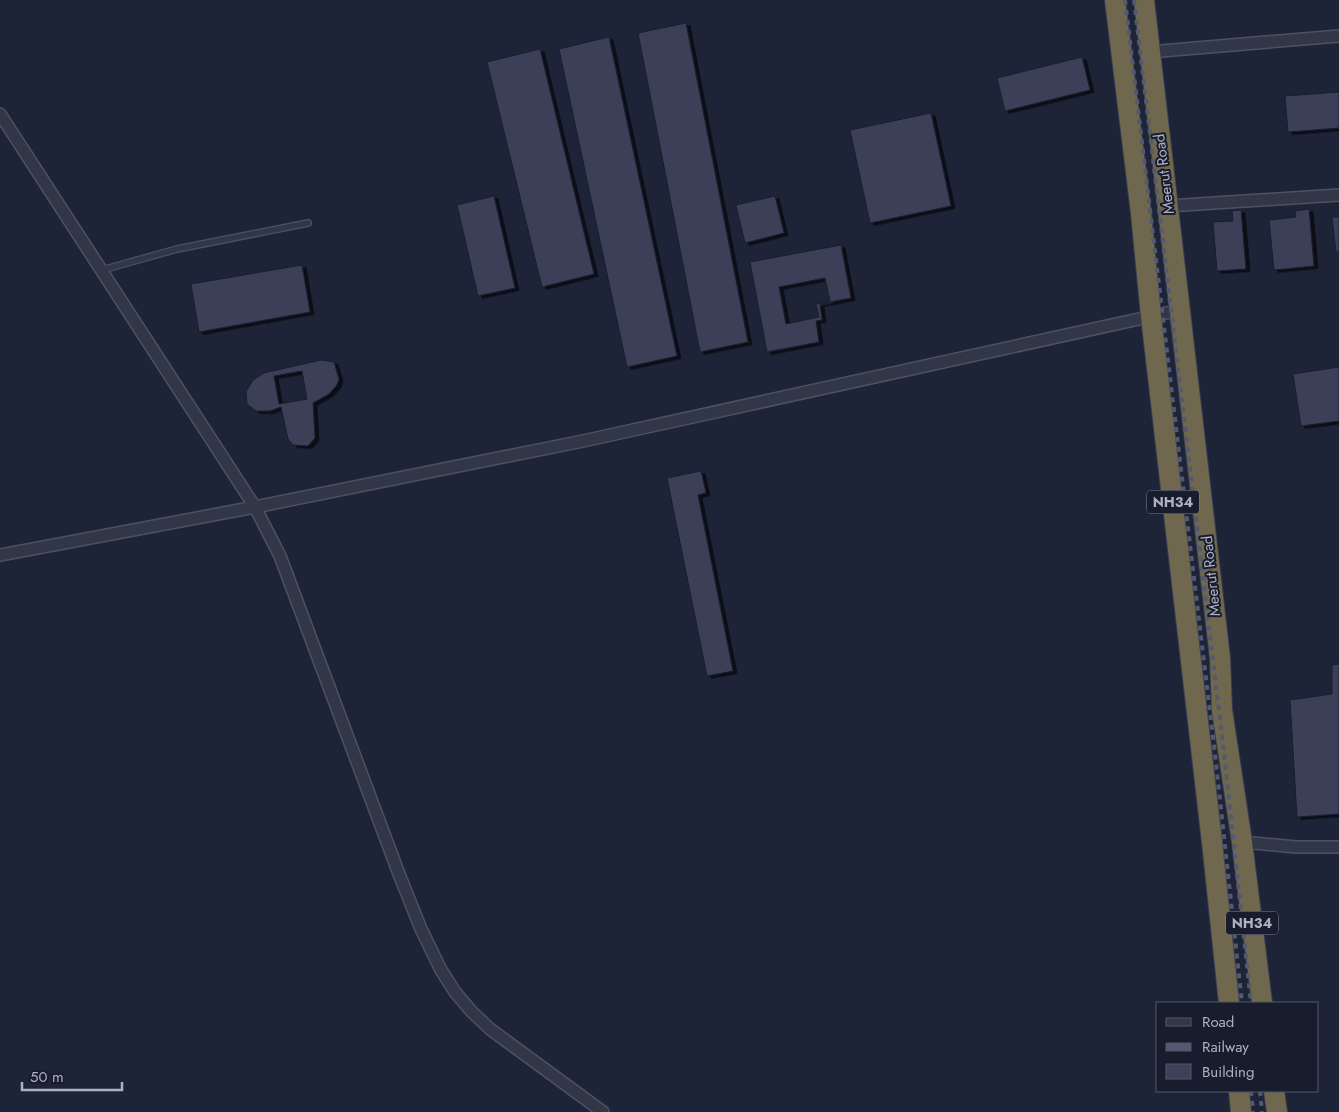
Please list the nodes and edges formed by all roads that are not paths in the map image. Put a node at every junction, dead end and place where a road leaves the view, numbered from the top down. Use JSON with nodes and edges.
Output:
{"nodes":[{"id":1,"x":1115,"y":0,"type":"edge"},
{"id":2,"x":1144,"y":0,"type":"edge"},
{"id":3,"x":1339,"y":36,"type":"edge"},
{"id":4,"x":1149,"y":52,"type":"junction"},
{"id":5,"x":0,"y":114,"type":"edge"},
{"id":6,"x":1339,"y":195,"type":"edge"},
{"id":7,"x":1168,"y":206,"type":"junction"},
{"id":8,"x":308,"y":223,"type":"dead end"},
{"id":9,"x":102,"y":270,"type":"junction"},
{"id":10,"x":1180,"y":310,"type":"junction"},
{"id":11,"x":1151,"y":316,"type":"junction"},
{"id":12,"x":255,"y":507,"type":"junction"},
{"id":13,"x":0,"y":555,"type":"edge"},
{"id":14,"x":1242,"y":842,"type":"junction"},
{"id":15,"x":1339,"y":847,"type":"edge"},
{"id":16,"x":1230,"y":1002,"type":"edge"},
{"id":17,"x":1262,"y":1002,"type":"edge"},
{"id":18,"x":1239,"y":1092,"type":"edge"},
{"id":19,"x":1274,"y":1092,"type":"edge"},
{"id":20,"x":603,"y":1112,"type":"edge"},
{"id":21,"x":1241,"y":1112,"type":"edge"},
{"id":22,"x":1277,"y":1112,"type":"edge"}],
"edges":[{"from":1,"to":11,"type":"highway","name":"Meerut Road","number":"NH34"},
{"from":2,"to":4,"type":"highway","name":"Meerut Road","number":"NH34"},
{"from":3,"to":4,"type":"street"},
{"from":4,"to":7,"type":"highway","name":"Meerut Road","number":"NH34"},
{"from":5,"to":9,"type":"street"},
{"from":6,"to":7,"type":"street"},
{"from":7,"to":10,"type":"highway","name":"Meerut Road","number":"NH34"},
{"from":8,"to":9,"type":"lane"},
{"from":9,"to":12,"type":"street"},
{"from":10,"to":11,"type":"street"},
{"from":10,"to":14,"type":"highway","name":"Meerut Road","number":"NH34"},
{"from":11,"to":12,"type":"street"},
{"from":11,"to":16,"type":"highway","name":"Meerut Road","number":"NH34"},
{"from":12,"to":13,"type":"street"},
{"from":12,"to":20,"type":"street"},
{"from":14,"to":15,"type":"street"},
{"from":14,"to":17,"type":"highway","name":"Meerut Road","number":"NH34"},
{"from":18,"to":21,"type":"highway"},
{"from":19,"to":22,"type":"highway"}]}
